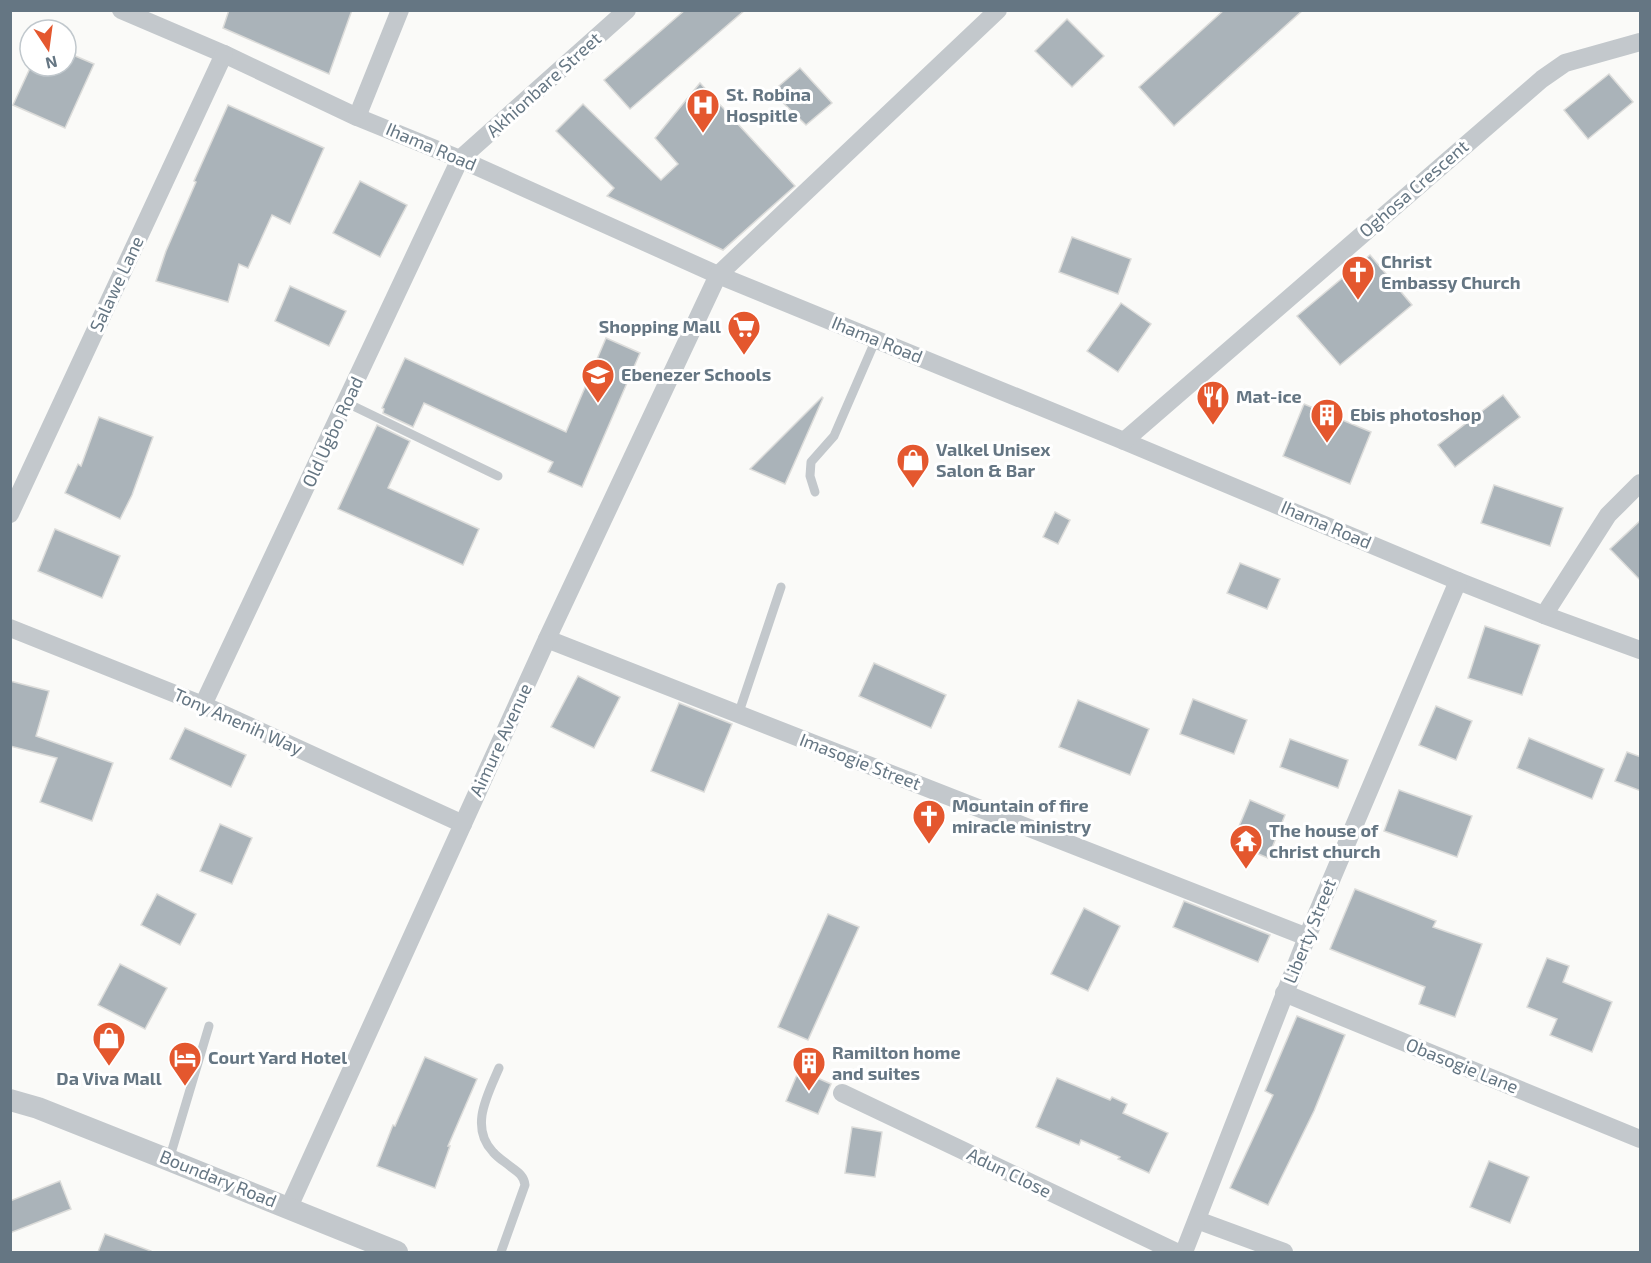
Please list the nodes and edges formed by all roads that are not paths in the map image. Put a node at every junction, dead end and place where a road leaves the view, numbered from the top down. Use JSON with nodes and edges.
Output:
{"nodes":[{"id":1,"x":400,"y":10,"type":"edge"},
{"id":2,"x":627,"y":10,"type":"edge"},
{"id":3,"x":998,"y":10,"type":"edge"},
{"id":4,"x":132,"y":13,"type":"edge"},
{"id":5,"x":1641,"y":42,"type":"edge"},
{"id":6,"x":224,"y":54,"type":"junction"},
{"id":7,"x":357,"y":117,"type":"junction"},
{"id":8,"x":460,"y":159,"type":"junction"},
{"id":9,"x":718,"y":275,"type":"junction"},
{"id":10,"x":876,"y":339,"type":"junction"},
{"id":11,"x":347,"y":403,"type":"junction"},
{"id":12,"x":1124,"y":441,"type":"junction"},
{"id":13,"x":498,"y":476,"type":"dead end"},
{"id":14,"x":1641,"y":483,"type":"edge"},
{"id":15,"x":815,"y":492,"type":"dead end"},
{"id":16,"x":10,"y":514,"type":"edge"},
{"id":17,"x":1458,"y":581,"type":"junction"},
{"id":18,"x":782,"y":587,"type":"dead end"},
{"id":19,"x":1544,"y":615,"type":"junction"},
{"id":20,"x":10,"y":628,"type":"edge"},
{"id":21,"x":547,"y":639,"type":"junction"},
{"id":22,"x":1641,"y":650,"type":"edge"},
{"id":23,"x":203,"y":705,"type":"junction"},
{"id":24,"x":738,"y":715,"type":"junction"},
{"id":25,"x":463,"y":824,"type":"junction"},
{"id":26,"x":1306,"y":937,"type":"junction"},
{"id":27,"x":1284,"y":993,"type":"junction"},
{"id":28,"x":209,"y":1026,"type":"dead end"},
{"id":29,"x":498,"y":1068,"type":"dead end"},
{"id":30,"x":842,"y":1093,"type":"dead end"},
{"id":31,"x":10,"y":1100,"type":"edge"},
{"id":32,"x":38,"y":1108,"type":"junction"},
{"id":33,"x":10,"y":1109,"type":"edge"},
{"id":34,"x":1641,"y":1138,"type":"edge"},
{"id":35,"x":169,"y":1160,"type":"junction"},
{"id":36,"x":289,"y":1207,"type":"junction"},
{"id":37,"x":1197,"y":1220,"type":"junction"},
{"id":38,"x":397,"y":1252,"type":"edge"},
{"id":39,"x":501,"y":1252,"type":"edge"},
{"id":40,"x":1176,"y":1252,"type":"edge"},
{"id":41,"x":1184,"y":1252,"type":"edge"},
{"id":42,"x":1284,"y":1252,"type":"edge"}],
"edges":[{"from":1,"to":7,"type":"street"},
{"from":2,"to":8,"type":"street","name":"Akhionbare Street"},
{"from":3,"to":9,"type":"street"},
{"from":4,"to":6,"type":"street","name":"Ihama Road"},
{"from":5,"to":12,"type":"street","name":"Oghosa Crescent"},
{"from":6,"to":7,"type":"street","name":"Ihama Road"},
{"from":6,"to":16,"type":"street","name":"Salawe Lane"},
{"from":7,"to":8,"type":"street","name":"Ihama Road"},
{"from":8,"to":9,"type":"street","name":"Ihama Road"},
{"from":8,"to":11,"type":"street","name":"Old Ugbo Road"},
{"from":9,"to":10,"type":"street","name":"Ihama Road"},
{"from":9,"to":21,"type":"street","name":"Aimure Avenue"},
{"from":10,"to":12,"type":"street","name":"Ihama Road"},
{"from":10,"to":15,"type":"lane"},
{"from":11,"to":13,"type":"lane"},
{"from":11,"to":23,"type":"street","name":"Old Ugbo Road"},
{"from":12,"to":17,"type":"street","name":"Ihama Road"},
{"from":14,"to":19,"type":"street"},
{"from":17,"to":19,"type":"street","name":"Ihama Road"},
{"from":17,"to":26,"type":"street","name":"Liberty Street"},
{"from":18,"to":24,"type":"lane"},
{"from":19,"to":22,"type":"street","name":"Ihama Road"},
{"from":20,"to":23,"type":"street","name":"Tony Anenih Way"},
{"from":21,"to":24,"type":"street","name":"Imasogie Street"},
{"from":21,"to":25,"type":"street","name":"Aimure Avenue"},
{"from":23,"to":25,"type":"street","name":"Tony Anenih Way"},
{"from":24,"to":26,"type":"street","name":"Imasogie Street"},
{"from":25,"to":36,"type":"street","name":"Aimure Avenue"},
{"from":26,"to":27,"type":"street","name":"Liberty Street"},
{"from":27,"to":34,"type":"street","name":"Obasogie Lane"},
{"from":27,"to":37,"type":"street","name":"Liberty Street"},
{"from":28,"to":35,"type":"lane"},
{"from":29,"to":39,"type":"lane"},
{"from":30,"to":40,"type":"street","name":"Adun Close"},
{"from":31,"to":32,"type":"street","name":"Boundary Road"},
{"from":32,"to":33,"type":"street","name":"Boundary Road"},
{"from":32,"to":35,"type":"street","name":"Boundary Road"},
{"from":35,"to":36,"type":"street","name":"Boundary Road"},
{"from":36,"to":38,"type":"street","name":"Boundary Road"},
{"from":37,"to":41,"type":"street","name":"Liberty Street"},
{"from":37,"to":42,"type":"street"}]}
